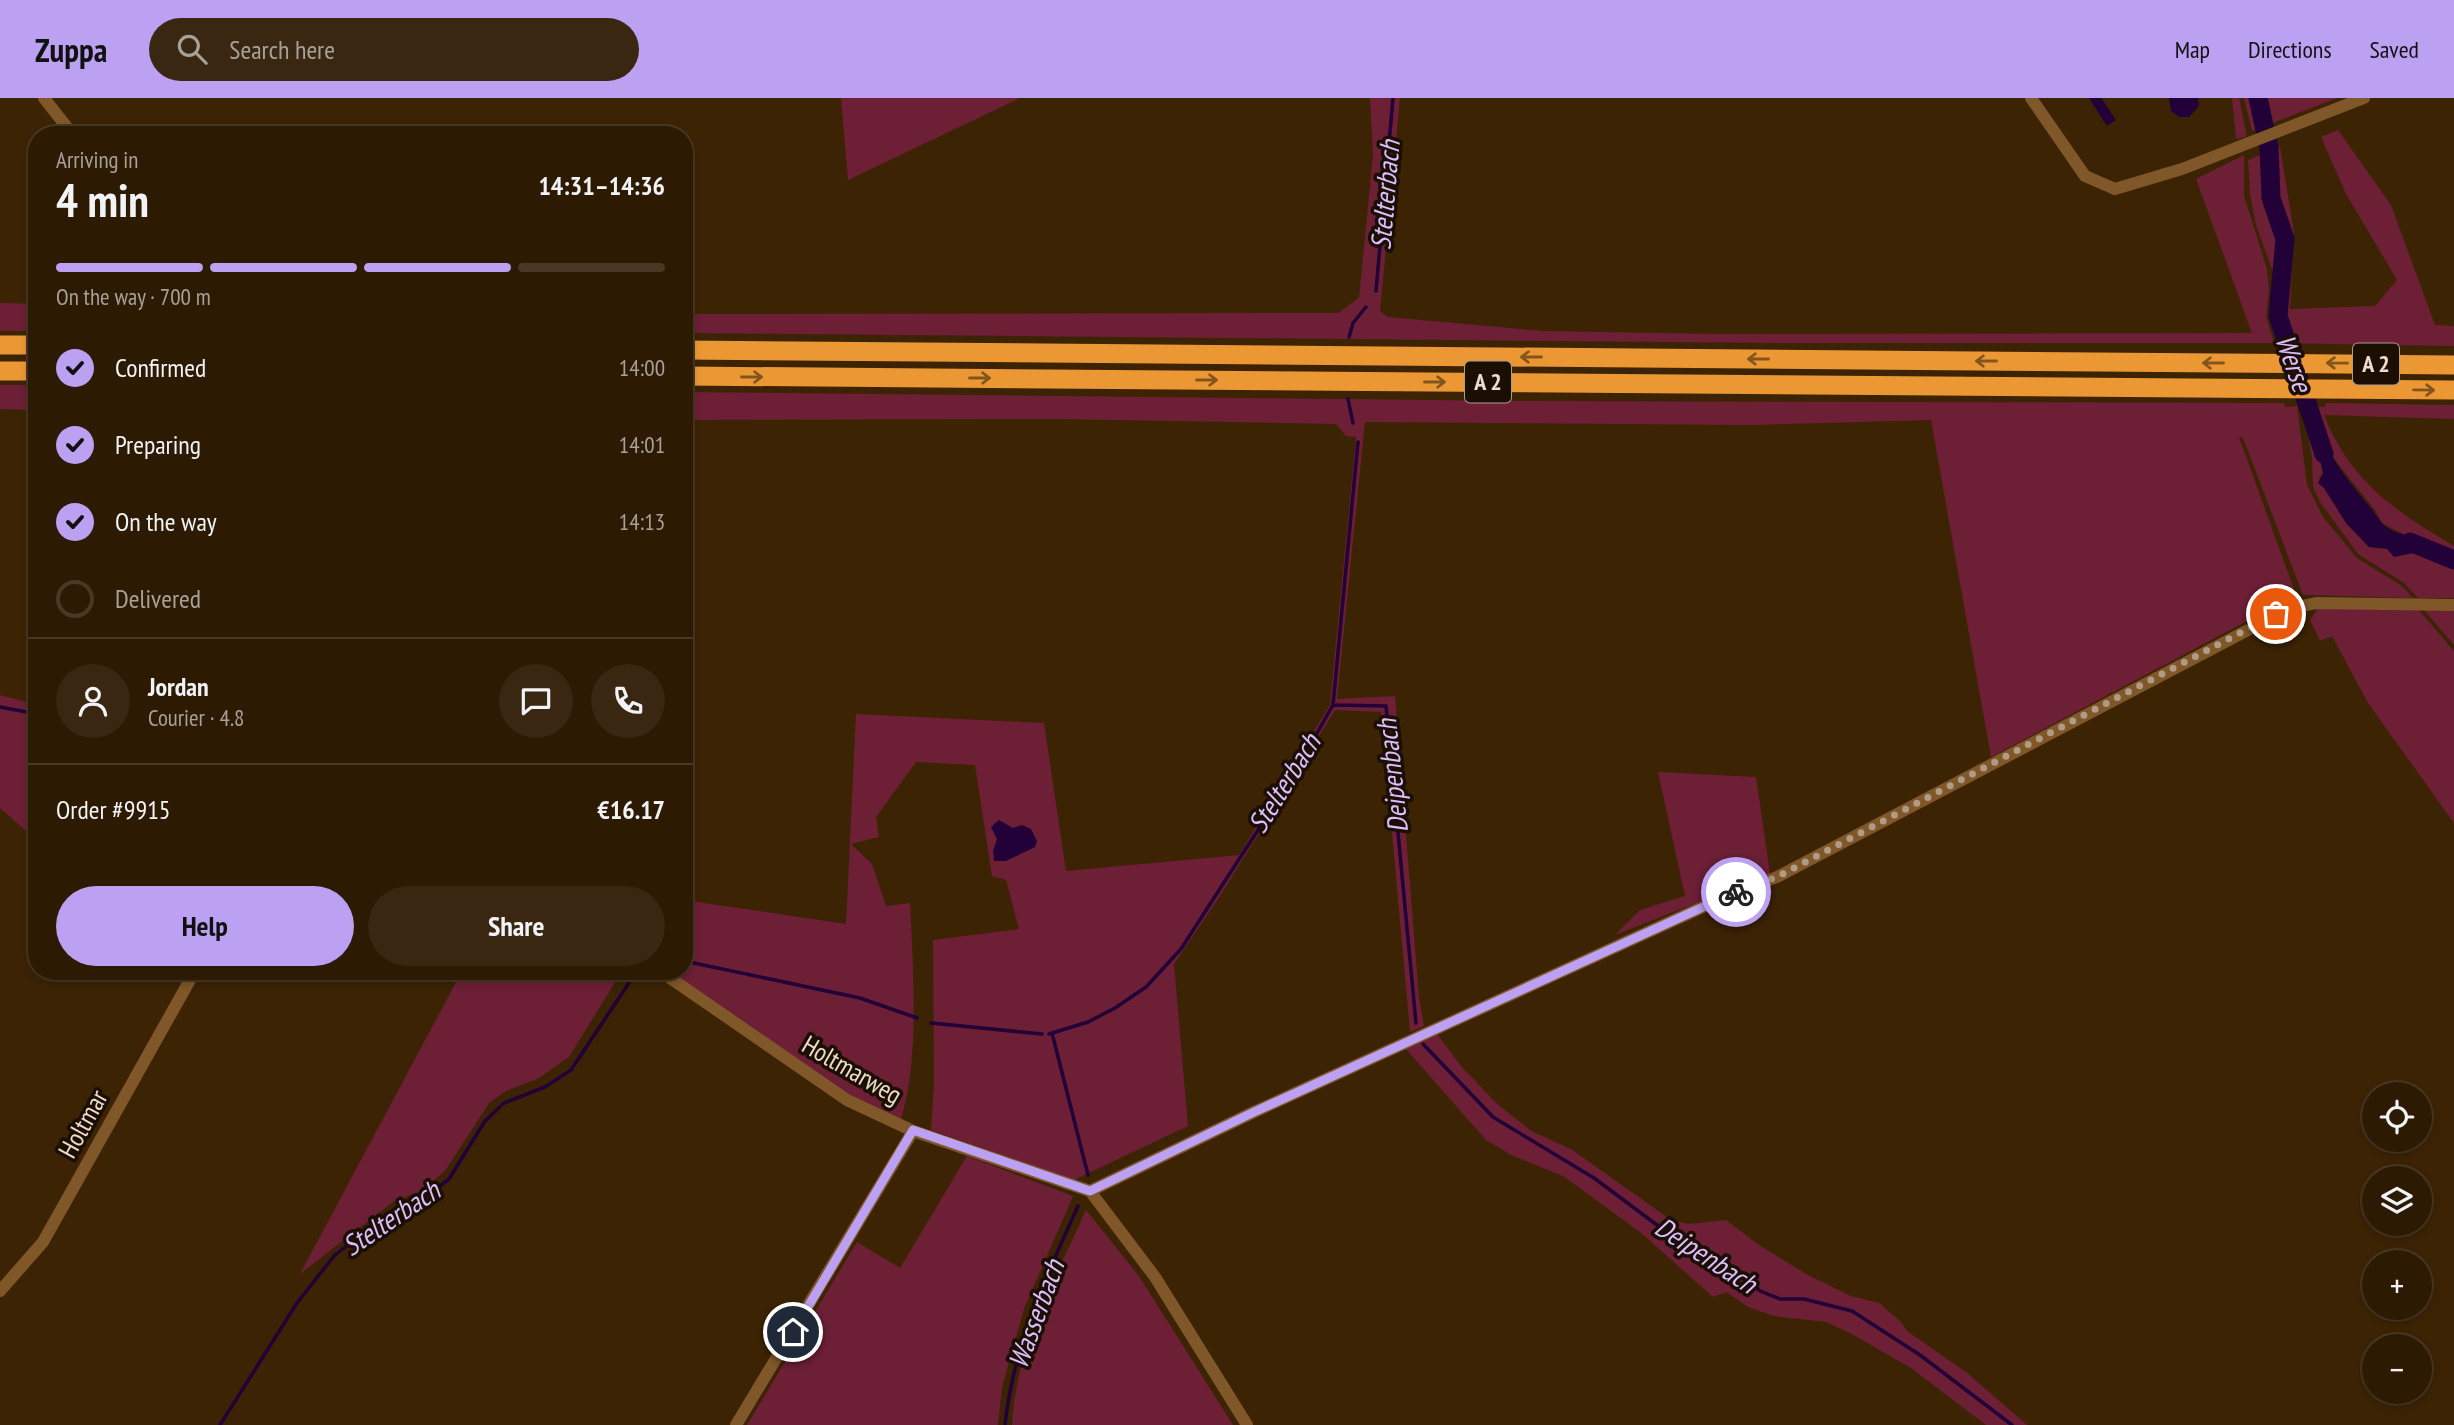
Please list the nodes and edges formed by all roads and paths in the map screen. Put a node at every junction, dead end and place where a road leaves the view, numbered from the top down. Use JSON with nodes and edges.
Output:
{"nodes":[{"id":1,"x":44,"y":98,"type":"edge"},
{"id":2,"x":2031,"y":98,"type":"edge"},
{"id":3,"x":2364,"y":98,"type":"edge"},
{"id":4,"x":66,"y":126,"type":"edge"},
{"id":5,"x":0,"y":345,"type":"edge"},
{"id":6,"x":28,"y":345,"type":"edge"},
{"id":7,"x":693,"y":350,"type":"edge"},
{"id":8,"x":2454,"y":365,"type":"edge"},
{"id":9,"x":0,"y":371,"type":"edge"},
{"id":10,"x":28,"y":371,"type":"edge"},
{"id":11,"x":693,"y":376,"type":"edge"},
{"id":12,"x":2454,"y":390,"type":"edge"},
{"id":13,"x":2454,"y":605,"type":"edge"},
{"id":14,"x":190,"y":980,"type":"edge"},
{"id":15,"x":673,"y":980,"type":"edge"},
{"id":16,"x":913,"y":1130,"type":"junction"},
{"id":17,"x":1090,"y":1191,"type":"junction"},
{"id":18,"x":0,"y":1291,"type":"edge"},
{"id":19,"x":736,"y":1425,"type":"edge"},
{"id":20,"x":1247,"y":1425,"type":"edge"}],
"edges":[{"from":1,"to":4,"type":"street"},
{"from":2,"to":3,"type":"street"},
{"from":5,"to":6,"type":"highway"},
{"from":8,"to":7,"type":"highway","number":"A 2","one_way":true},
{"from":9,"to":10,"type":"highway"},
{"from":11,"to":12,"type":"highway","number":"A 2","one_way":true},
{"from":13,"to":17,"type":"street"},
{"from":14,"to":18,"type":"street","name":"Holtmar"},
{"from":15,"to":16,"type":"street","name":"Holtmarweg"},
{"from":16,"to":17,"type":"street","name":"Holtmarweg"},
{"from":16,"to":19,"type":"street"},
{"from":17,"to":20,"type":"street"}]}
